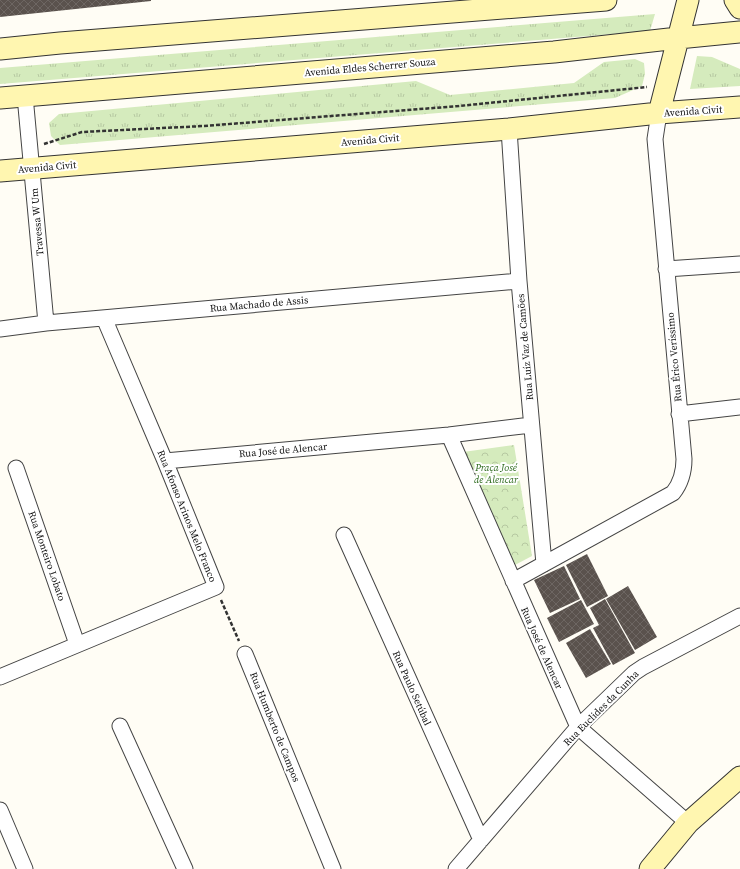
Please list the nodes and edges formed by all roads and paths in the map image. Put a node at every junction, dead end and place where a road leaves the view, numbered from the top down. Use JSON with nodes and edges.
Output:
{"nodes":[{"id":1,"x":606,"y":0,"type":"edge"},
{"id":2,"x":688,"y":0,"type":"edge"},
{"id":3,"x":735,"y":0,"type":"edge"},
{"id":4,"x":740,"y":8,"type":"edge"},
{"id":5,"x":740,"y":32,"type":"edge"},
{"id":6,"x":678,"y":38,"type":"junction"},
{"id":7,"x":0,"y":49,"type":"edge"},
{"id":8,"x":666,"y":86,"type":"junction"},
{"id":9,"x":25,"y":96,"type":"junction"},
{"id":10,"x":0,"y":98,"type":"edge"},
{"id":11,"x":740,"y":107,"type":"edge"},
{"id":12,"x":659,"y":113,"type":"junction"},
{"id":13,"x":509,"y":129,"type":"junction"},
{"id":14,"x":31,"y":158,"type":"junction"},
{"id":15,"x":0,"y":172,"type":"edge"},
{"id":16,"x":740,"y":264,"type":"edge"},
{"id":17,"x":666,"y":270,"type":"junction"},
{"id":18,"x":519,"y":281,"type":"junction"},
{"id":19,"x":104,"y":318,"type":"junction"},
{"id":20,"x":46,"y":323,"type":"junction"},
{"id":21,"x":0,"y":329,"type":"edge"},
{"id":22,"x":740,"y":408,"type":"edge"},
{"id":23,"x":679,"y":414,"type":"junction"},
{"id":24,"x":531,"y":425,"type":"junction"},
{"id":25,"x":449,"y":435,"type":"junction"},
{"id":26,"x":165,"y":461,"type":"junction"},
{"id":27,"x":16,"y":468,"type":"dead end"},
{"id":28,"x":344,"y":535,"type":"dead end"},
{"id":29,"x":544,"y":564,"type":"junction"},
{"id":30,"x":513,"y":581,"type":"junction"},
{"id":31,"x":216,"y":587,"type":"junction"},
{"id":32,"x":740,"y":616,"type":"edge"},
{"id":33,"x":77,"y":644,"type":"junction"},
{"id":34,"x":245,"y":654,"type":"joint"},
{"id":35,"x":0,"y":677,"type":"edge"},
{"id":36,"x":120,"y":726,"type":"dead end"},
{"id":37,"x":578,"y":727,"type":"junction"},
{"id":38,"x":740,"y":778,"type":"edge"},
{"id":39,"x":0,"y":810,"type":"edge"},
{"id":40,"x":688,"y":822,"type":"junction"},
{"id":41,"x":481,"y":840,"type":"junction"},
{"id":42,"x":25,"y":869,"type":"edge"},
{"id":43,"x":185,"y":869,"type":"edge"},
{"id":44,"x":333,"y":869,"type":"edge"},
{"id":45,"x":456,"y":869,"type":"edge"},
{"id":46,"x":650,"y":869,"type":"edge"}],
"edges":[{"from":1,"to":7,"type":"main road"},
{"from":2,"to":6,"type":"main road","name":"Rua Érico Veríssimo"},
{"from":3,"to":4,"type":"main road"},
{"from":5,"to":6,"type":"main road","name":"Avenida Eldes Scherrer Souza"},
{"from":6,"to":8,"type":"main road","name":"Rua Érico Veríssimo"},
{"from":6,"to":9,"type":"main road","name":"Avenida Eldes Scherrer Souza"},
{"from":8,"to":12,"type":"main road","name":"Rua Érico Veríssimo"},
{"from":8,"to":14,"type":"path"},
{"from":9,"to":10,"type":"main road","name":"Avenida Eldes Scherrer Souza"},
{"from":9,"to":14,"type":"street","name":"Travessa W Um"},
{"from":11,"to":12,"type":"main road","name":"Avenida Civit"},
{"from":12,"to":13,"type":"main road","name":"Avenida Civit"},
{"from":12,"to":17,"type":"street","name":"Rua Érico Veríssimo"},
{"from":13,"to":14,"type":"main road","name":"Avenida Civit"},
{"from":13,"to":18,"type":"street","name":"Rua Luíz Vaz de Camões"},
{"from":14,"to":15,"type":"main road","name":"Avenida Civit"},
{"from":14,"to":20,"type":"street","name":"Travessa W Um"},
{"from":16,"to":17,"type":"street"},
{"from":17,"to":23,"type":"street","name":"Rua Érico Veríssimo"},
{"from":18,"to":19,"type":"street","name":"Rua Machado de Assis"},
{"from":18,"to":24,"type":"street","name":"Rua Luíz Vaz de Camões"},
{"from":19,"to":20,"type":"street","name":"Rua Machado de Assis"},
{"from":19,"to":26,"type":"street","name":"Rua Afonso Arinos Melo Franco"},
{"from":20,"to":21,"type":"street","name":"Rua Machado de Assis"},
{"from":22,"to":23,"type":"street"},
{"from":23,"to":29,"type":"street","name":"Rua Érico Veríssimo"},
{"from":24,"to":25,"type":"street","name":"Rua José de Alencar"},
{"from":24,"to":29,"type":"street","name":"Rua Luíz Vaz de Camões"},
{"from":25,"to":26,"type":"street","name":"Rua José de Alencar"},
{"from":25,"to":30,"type":"street","name":"Rua José de Alencar"},
{"from":26,"to":31,"type":"street","name":"Rua Afonso Arinos Melo Franco"},
{"from":27,"to":33,"type":"street","name":"Rua Monteiro Lobato"},
{"from":28,"to":41,"type":"street","name":"Rua Paulo Setúbal"},
{"from":29,"to":30,"type":"street","name":"Rua Érico Veríssimo"},
{"from":30,"to":37,"type":"street","name":"Rua José de Alencar"},
{"from":31,"to":33,"type":"street","name":"Rua Afonso Arinos Melo Franco"},
{"from":31,"to":34,"type":"path"},
{"from":32,"to":37,"type":"street","name":"Rua Euclides da Cunha"},
{"from":33,"to":35,"type":"street","name":"Rua Afonso Arinos Melo Franco"},
{"from":34,"to":44,"type":"street","name":"Rua Humberto de Campos"},
{"from":36,"to":43,"type":"street"},
{"from":37,"to":40,"type":"street","name":"Rua José de Alencar"},
{"from":37,"to":41,"type":"street","name":"Rua Euclides da Cunha"},
{"from":38,"to":40,"type":"main road"},
{"from":39,"to":42,"type":"street"},
{"from":40,"to":46,"type":"main road"},
{"from":41,"to":45,"type":"street","name":"Rua Euclides da Cunha"}]}
